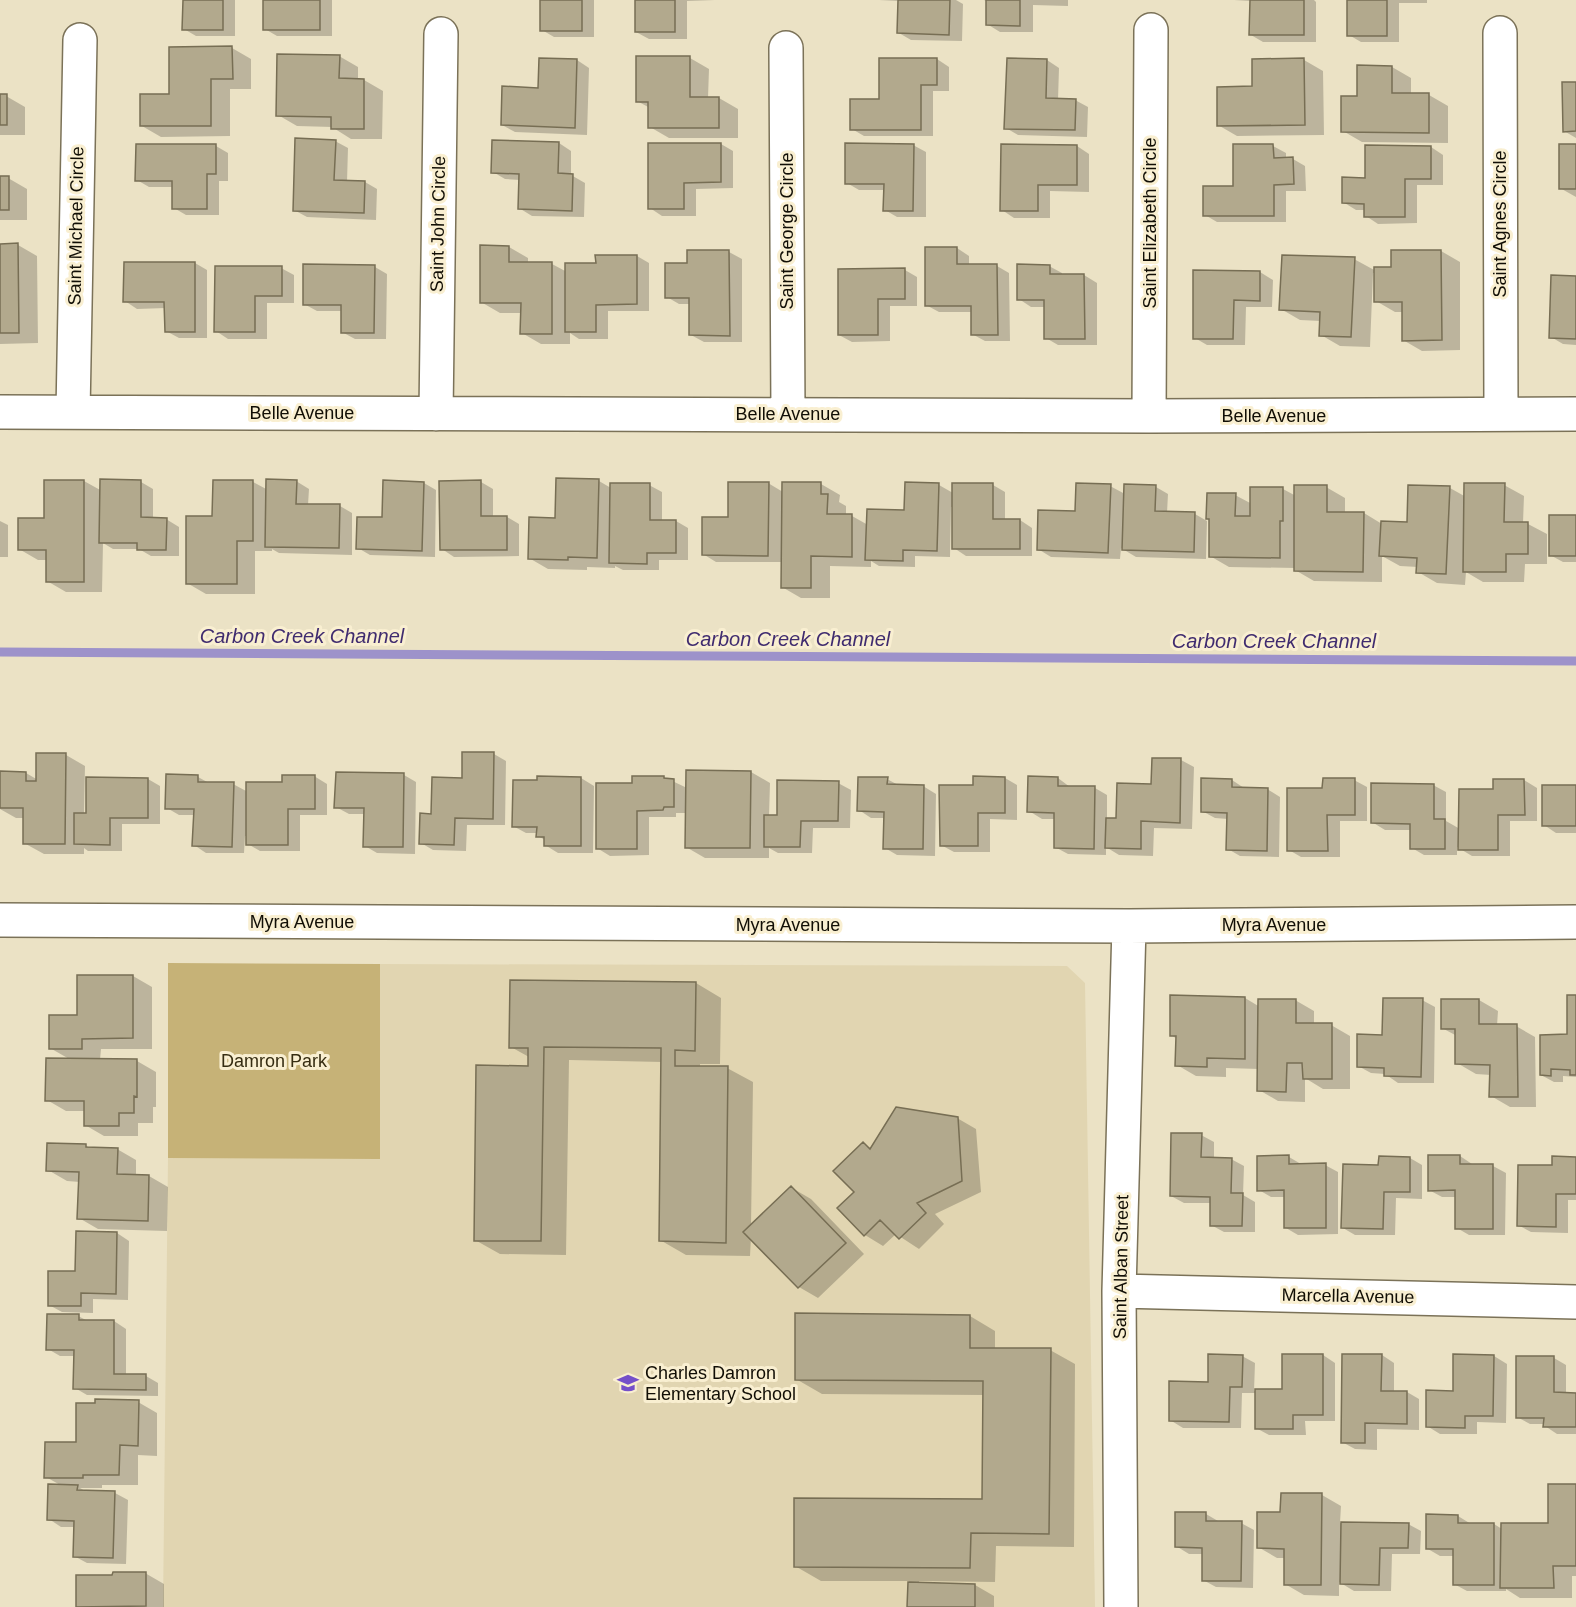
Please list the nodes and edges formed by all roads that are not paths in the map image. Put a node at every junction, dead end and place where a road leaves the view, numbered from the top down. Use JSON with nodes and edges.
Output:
{"nodes":[{"id":1,"x":1151,"y":30,"type":"dead end"},
{"id":2,"x":1500,"y":33,"type":"dead end"},
{"id":3,"x":441,"y":34,"type":"dead end"},
{"id":4,"x":80,"y":40,"type":"dead end"},
{"id":5,"x":786,"y":48,"type":"dead end"},
{"id":6,"x":0,"y":412,"type":"edge"},
{"id":7,"x":73,"y":412,"type":"junction"},
{"id":8,"x":436,"y":414,"type":"junction"},
{"id":9,"x":788,"y":414,"type":"junction"},
{"id":10,"x":1501,"y":414,"type":"junction"},
{"id":11,"x":1576,"y":414,"type":"edge"},
{"id":12,"x":1149,"y":416,"type":"junction"},
{"id":13,"x":0,"y":920,"type":"edge"},
{"id":14,"x":1576,"y":922,"type":"edge"},
{"id":15,"x":1129,"y":926,"type":"junction"},
{"id":16,"x":1119,"y":1291,"type":"junction"},
{"id":17,"x":1576,"y":1302,"type":"edge"},
{"id":18,"x":1121,"y":1607,"type":"edge"}],
"edges":[{"from":1,"to":12,"type":"street","name":"Saint Elizabeth Circle"},
{"from":2,"to":10,"type":"street","name":"Saint Agnes Circle"},
{"from":3,"to":8,"type":"street","name":"Saint John Circle"},
{"from":4,"to":7,"type":"street","name":"Saint Michael Circle"},
{"from":5,"to":9,"type":"street","name":"Saint George Circle"},
{"from":6,"to":7,"type":"street","name":"Belle Avenue"},
{"from":7,"to":8,"type":"street","name":"Belle Avenue"},
{"from":8,"to":9,"type":"street","name":"Belle Avenue"},
{"from":9,"to":12,"type":"street","name":"Belle Avenue"},
{"from":10,"to":11,"type":"street","name":"Belle Avenue"},
{"from":10,"to":12,"type":"street","name":"Belle Avenue"},
{"from":13,"to":15,"type":"street","name":"Myra Avenue"},
{"from":14,"to":15,"type":"street","name":"Myra Avenue"},
{"from":15,"to":16,"type":"street","name":"Saint Alban Street"},
{"from":16,"to":17,"type":"street","name":"Marcella Avenue"},
{"from":16,"to":18,"type":"street","name":"Saint Alban Street"}]}
